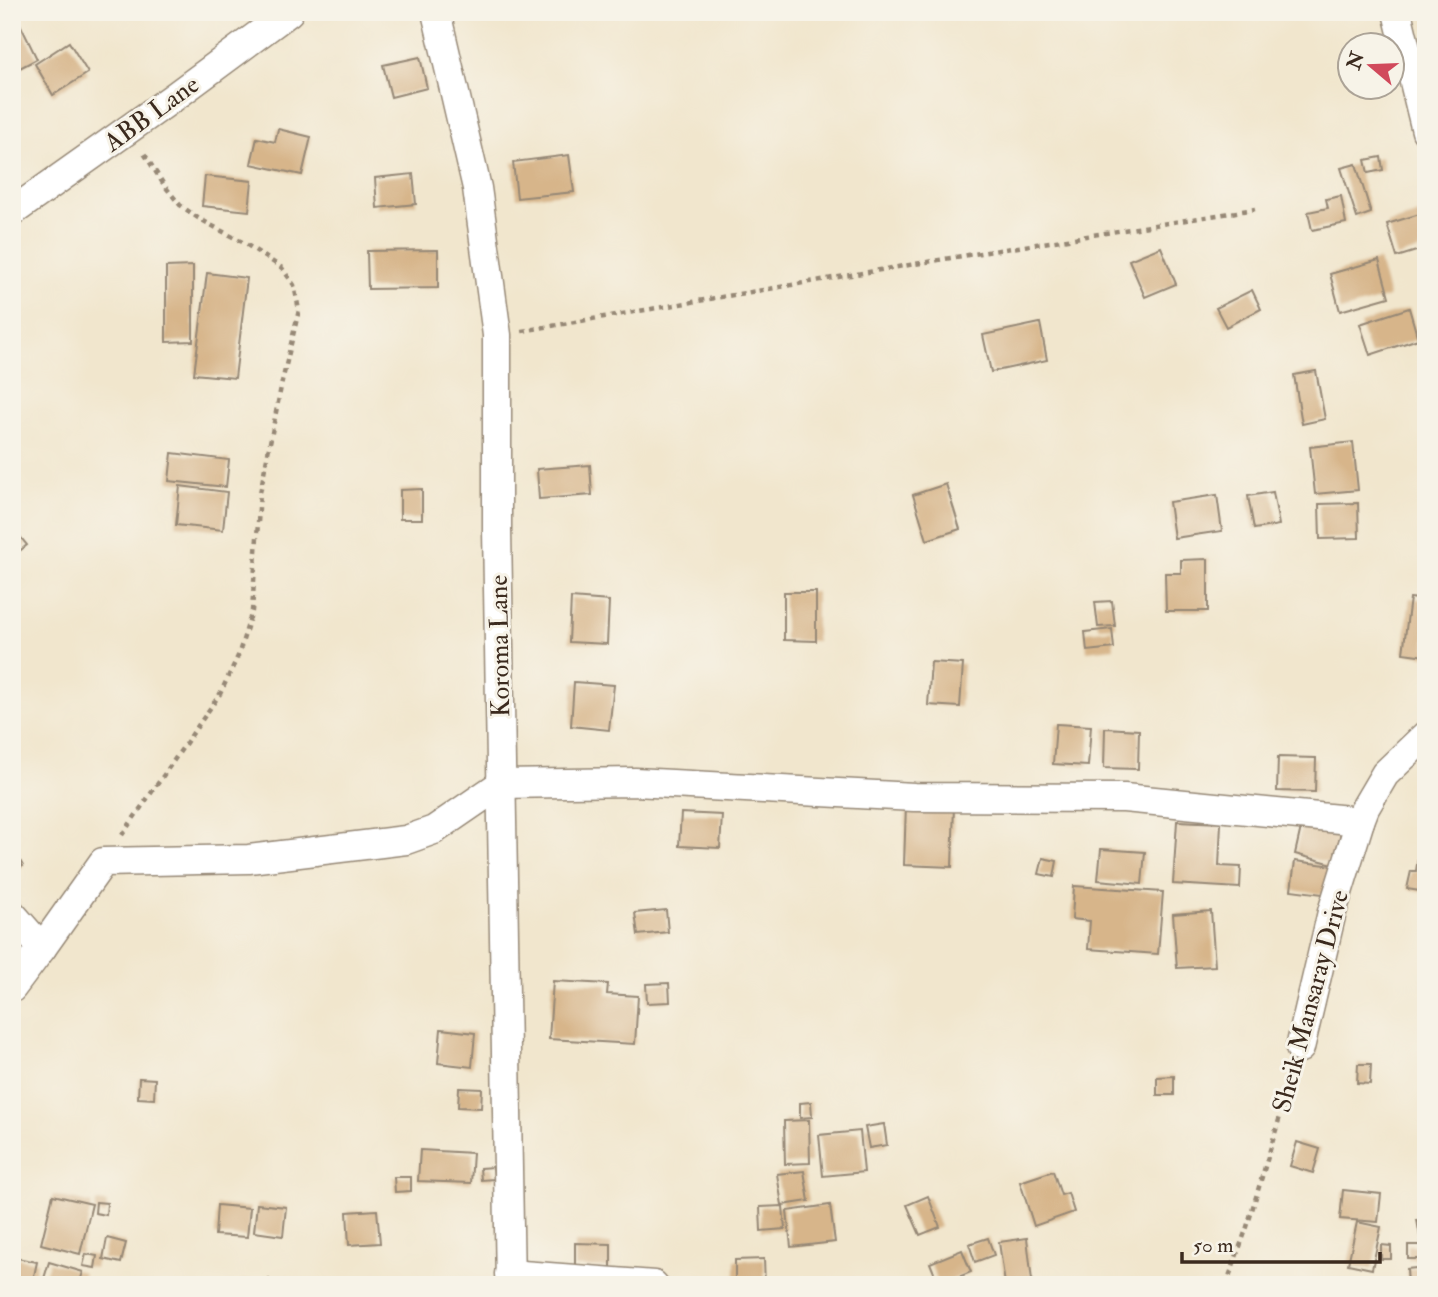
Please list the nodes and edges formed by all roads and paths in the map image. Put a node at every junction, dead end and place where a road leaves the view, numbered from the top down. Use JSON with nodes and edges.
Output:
{"nodes":[{"id":1,"x":289,"y":12,"type":"edge"},
{"id":2,"x":436,"y":12,"type":"edge"},
{"id":3,"x":1397,"y":12,"type":"edge"},
{"id":4,"x":128,"y":130,"type":"junction"},
{"id":5,"x":1426,"y":131,"type":"edge"},
{"id":6,"x":15,"y":204,"type":"edge"},
{"id":7,"x":1255,"y":209,"type":"dead end"},
{"id":8,"x":496,"y":335,"type":"junction"},
{"id":9,"x":1426,"y":735,"type":"edge"},
{"id":10,"x":502,"y":784,"type":"junction"},
{"id":11,"x":1360,"y":821,"type":"junction"},
{"id":12,"x":103,"y":862,"type":"junction"},
{"id":13,"x":12,"y":914,"type":"edge"},
{"id":14,"x":42,"y":948,"type":"junction"},
{"id":15,"x":12,"y":988,"type":"edge"},
{"id":16,"x":1300,"y":1048,"type":"joint"},
{"id":17,"x":510,"y":1279,"type":"edge"},
{"id":18,"x":654,"y":1285,"type":"edge"},
{"id":19,"x":1226,"y":1285,"type":"edge"}],
"edges":[{"from":1,"to":4,"type":"street","name":"ABB Lane"},
{"from":2,"to":8,"type":"street","name":"Koroma Lane"},
{"from":3,"to":5,"type":"street"},
{"from":4,"to":6,"type":"street","name":"ABB Lane"},
{"from":4,"to":12,"type":"path"},
{"from":7,"to":8,"type":"path"},
{"from":8,"to":10,"type":"street","name":"Koroma Lane"},
{"from":9,"to":11,"type":"street","name":"Sheik Mansaray Drive"},
{"from":10,"to":11,"type":"street"},
{"from":10,"to":12,"type":"street"},
{"from":10,"to":17,"type":"street","name":"Koroma Lane"},
{"from":11,"to":16,"type":"street","name":"Sheik Mansaray Drive"},
{"from":12,"to":14,"type":"street"},
{"from":13,"to":14,"type":"street"},
{"from":14,"to":15,"type":"street"},
{"from":16,"to":19,"type":"path","name":"Sheik Mansaray Drive"},
{"from":17,"to":18,"type":"street"}]}
